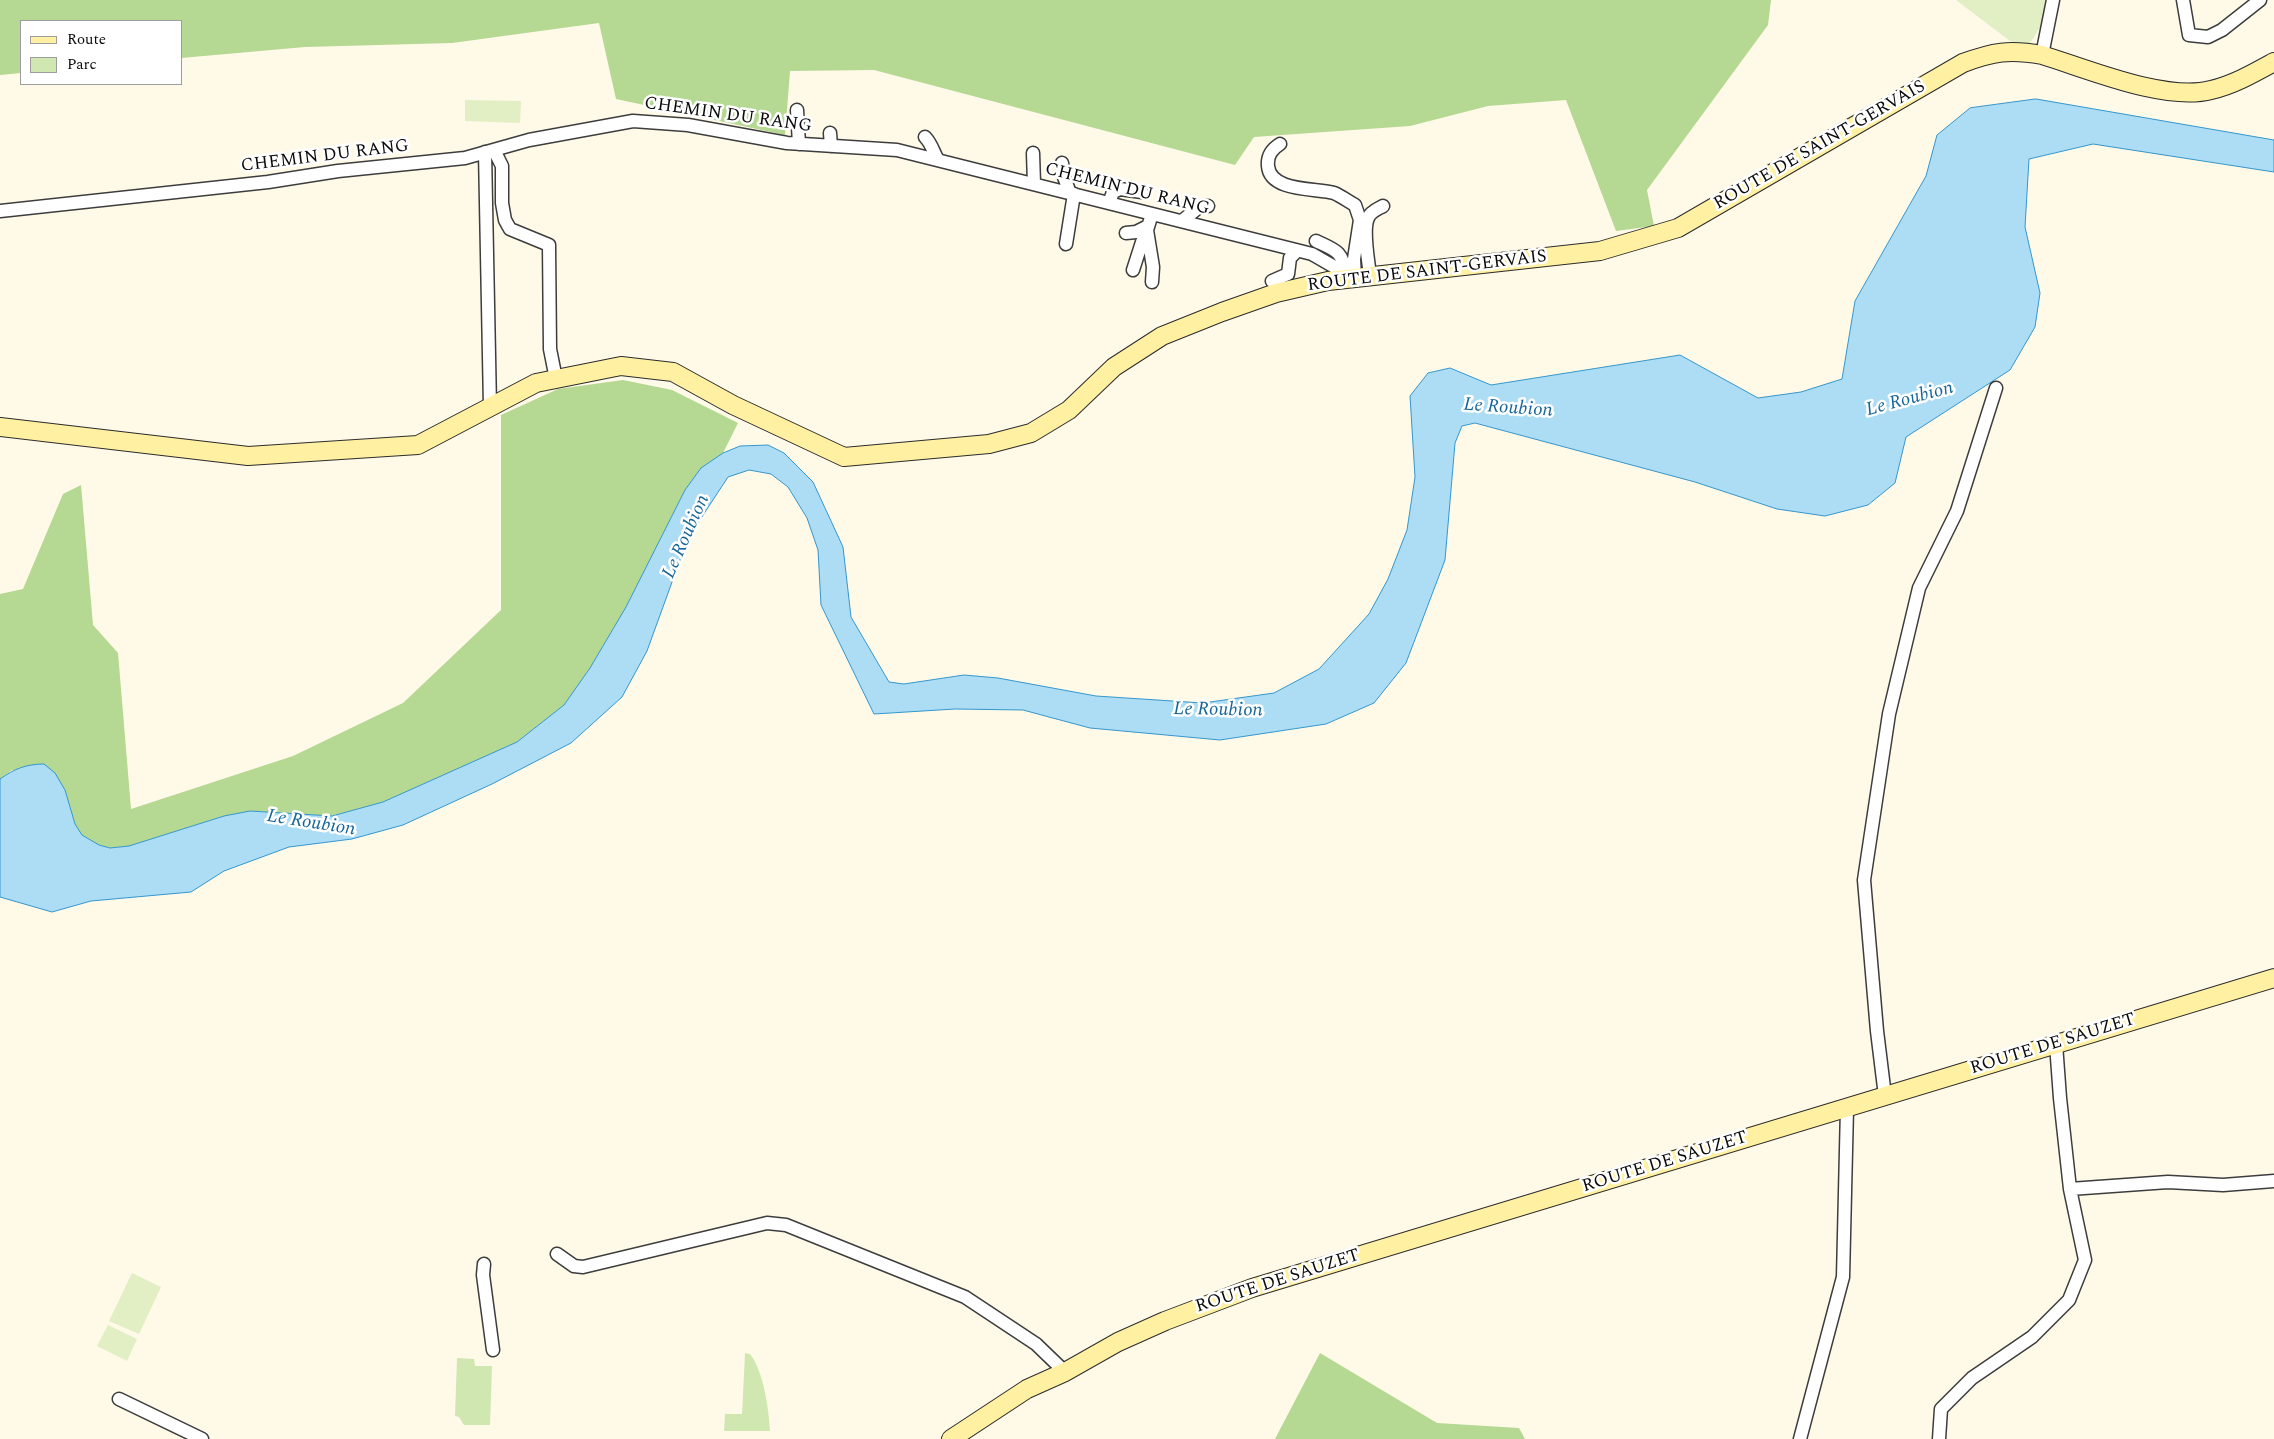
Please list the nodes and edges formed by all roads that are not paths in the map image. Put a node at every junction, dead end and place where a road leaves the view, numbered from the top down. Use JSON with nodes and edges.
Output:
{"nodes":[{"id":1,"x":2053,"y":0,"type":"edge"},
{"id":2,"x":2183,"y":0,"type":"edge"},
{"id":3,"x":2260,"y":0,"type":"edge"},
{"id":4,"x":2042,"y":55,"type":"junction"},
{"id":5,"x":2274,"y":62,"type":"edge"},
{"id":6,"x":797,"y":110,"type":"dead end"},
{"id":7,"x":830,"y":133,"type":"dead end"},
{"id":8,"x":925,"y":137,"type":"dead end"},
{"id":9,"x":800,"y":144,"type":"junction"},
{"id":10,"x":1280,"y":144,"type":"dead end"},
{"id":11,"x":831,"y":146,"type":"junction"},
{"id":12,"x":489,"y":151,"type":"junction"},
{"id":13,"x":1033,"y":152,"type":"dead end"},
{"id":14,"x":938,"y":160,"type":"junction"},
{"id":15,"x":1062,"y":163,"type":"dead end"},
{"id":16,"x":1034,"y":184,"type":"junction"},
{"id":17,"x":1142,"y":192,"type":"dead end"},
{"id":18,"x":1072,"y":194,"type":"junction"},
{"id":19,"x":1109,"y":203,"type":"junction"},
{"id":20,"x":1208,"y":206,"type":"dead end"},
{"id":21,"x":1384,"y":206,"type":"dead end"},
{"id":22,"x":0,"y":211,"type":"edge"},
{"id":23,"x":1182,"y":221,"type":"junction"},
{"id":24,"x":1149,"y":224,"type":"junction"},
{"id":25,"x":1126,"y":233,"type":"dead end"},
{"id":26,"x":1316,"y":241,"type":"dead end"},
{"id":27,"x":1066,"y":244,"type":"dead end"},
{"id":28,"x":1297,"y":251,"type":"junction"},
{"id":29,"x":1133,"y":270,"type":"dead end"},
{"id":30,"x":1355,"y":277,"type":"junction"},
{"id":31,"x":1272,"y":281,"type":"dead end"},
{"id":32,"x":1152,"y":282,"type":"dead end"},
{"id":33,"x":556,"y":379,"type":"junction"},
{"id":34,"x":1996,"y":388,"type":"dead end"},
{"id":35,"x":490,"y":407,"type":"junction"},
{"id":36,"x":0,"y":427,"type":"edge"},
{"id":37,"x":2274,"y":978,"type":"edge"},
{"id":38,"x":2056,"y":1044,"type":"junction"},
{"id":39,"x":1885,"y":1096,"type":"junction"},
{"id":40,"x":1847,"y":1108,"type":"junction"},
{"id":41,"x":2274,"y":1181,"type":"edge"},
{"id":42,"x":2070,"y":1189,"type":"junction"},
{"id":43,"x":557,"y":1254,"type":"dead end"},
{"id":44,"x":484,"y":1264,"type":"dead end"},
{"id":45,"x":493,"y":1350,"type":"dead end"},
{"id":46,"x":1066,"y":1372,"type":"junction"},
{"id":47,"x":119,"y":1399,"type":"dead end"},
{"id":48,"x":202,"y":1439,"type":"edge"},
{"id":49,"x":951,"y":1439,"type":"edge"},
{"id":50,"x":971,"y":1439,"type":"edge"},
{"id":51,"x":1800,"y":1439,"type":"edge"},
{"id":52,"x":1939,"y":1439,"type":"edge"}],
"edges":[{"from":1,"to":4,"type":"street"},
{"from":2,"to":3,"type":"street"},
{"from":4,"to":5,"type":"street","name":"ROUTE DE SAINT-GERVAIS"},
{"from":4,"to":30,"type":"street","name":"ROUTE DE SAINT-GERVAIS"},
{"from":6,"to":9,"type":"street"},
{"from":7,"to":11,"type":"street"},
{"from":8,"to":14,"type":"street"},
{"from":9,"to":11,"type":"street","name":"CHEMIN DU RANG"},
{"from":9,"to":12,"type":"street","name":"CHEMIN DU RANG"},
{"from":10,"to":30,"type":"street"},
{"from":11,"to":14,"type":"street","name":"CHEMIN DU RANG"},
{"from":12,"to":22,"type":"street","name":"CHEMIN DU RANG"},
{"from":12,"to":33,"type":"street"},
{"from":12,"to":35,"type":"street"},
{"from":13,"to":16,"type":"street"},
{"from":14,"to":16,"type":"street","name":"CHEMIN DU RANG"},
{"from":15,"to":18,"type":"street"},
{"from":16,"to":18,"type":"street","name":"CHEMIN DU RANG"},
{"from":17,"to":19,"type":"street"},
{"from":18,"to":19,"type":"street","name":"CHEMIN DU RANG"},
{"from":18,"to":27,"type":"street"},
{"from":19,"to":24,"type":"street","name":"CHEMIN DU RANG"},
{"from":20,"to":23,"type":"street"},
{"from":21,"to":30,"type":"street"},
{"from":23,"to":24,"type":"street","name":"CHEMIN DU RANG"},
{"from":23,"to":28,"type":"street","name":"CHEMIN DU RANG"},
{"from":24,"to":25,"type":"street"},
{"from":24,"to":29,"type":"street"},
{"from":24,"to":32,"type":"street"},
{"from":26,"to":30,"type":"street"},
{"from":28,"to":30,"type":"street","name":"CHEMIN DU RANG"},
{"from":28,"to":31,"type":"street"},
{"from":30,"to":33,"type":"street","name":"ROUTE DE SAINT-GERVAIS"},
{"from":33,"to":35,"type":"street","name":"ROUTE DE SAINT-GERVAIS"},
{"from":34,"to":39,"type":"street"},
{"from":35,"to":36,"type":"street","name":"ROUTE DE SAINT-GERVAIS"},
{"from":37,"to":38,"type":"street","name":"ROUTE DE SAUZET"},
{"from":38,"to":39,"type":"street","name":"ROUTE DE SAUZET"},
{"from":38,"to":42,"type":"street"},
{"from":39,"to":40,"type":"street","name":"ROUTE DE SAUZET"},
{"from":40,"to":46,"type":"street","name":"ROUTE DE SAUZET"},
{"from":40,"to":51,"type":"street"},
{"from":41,"to":42,"type":"street"},
{"from":42,"to":52,"type":"street"},
{"from":43,"to":46,"type":"street"},
{"from":44,"to":45,"type":"street"},
{"from":46,"to":49,"type":"street","name":"ROUTE DE SAUZET"},
{"from":46,"to":50,"type":"street","name":"ROUTE DE SAUZET"},
{"from":47,"to":48,"type":"street"}]}
